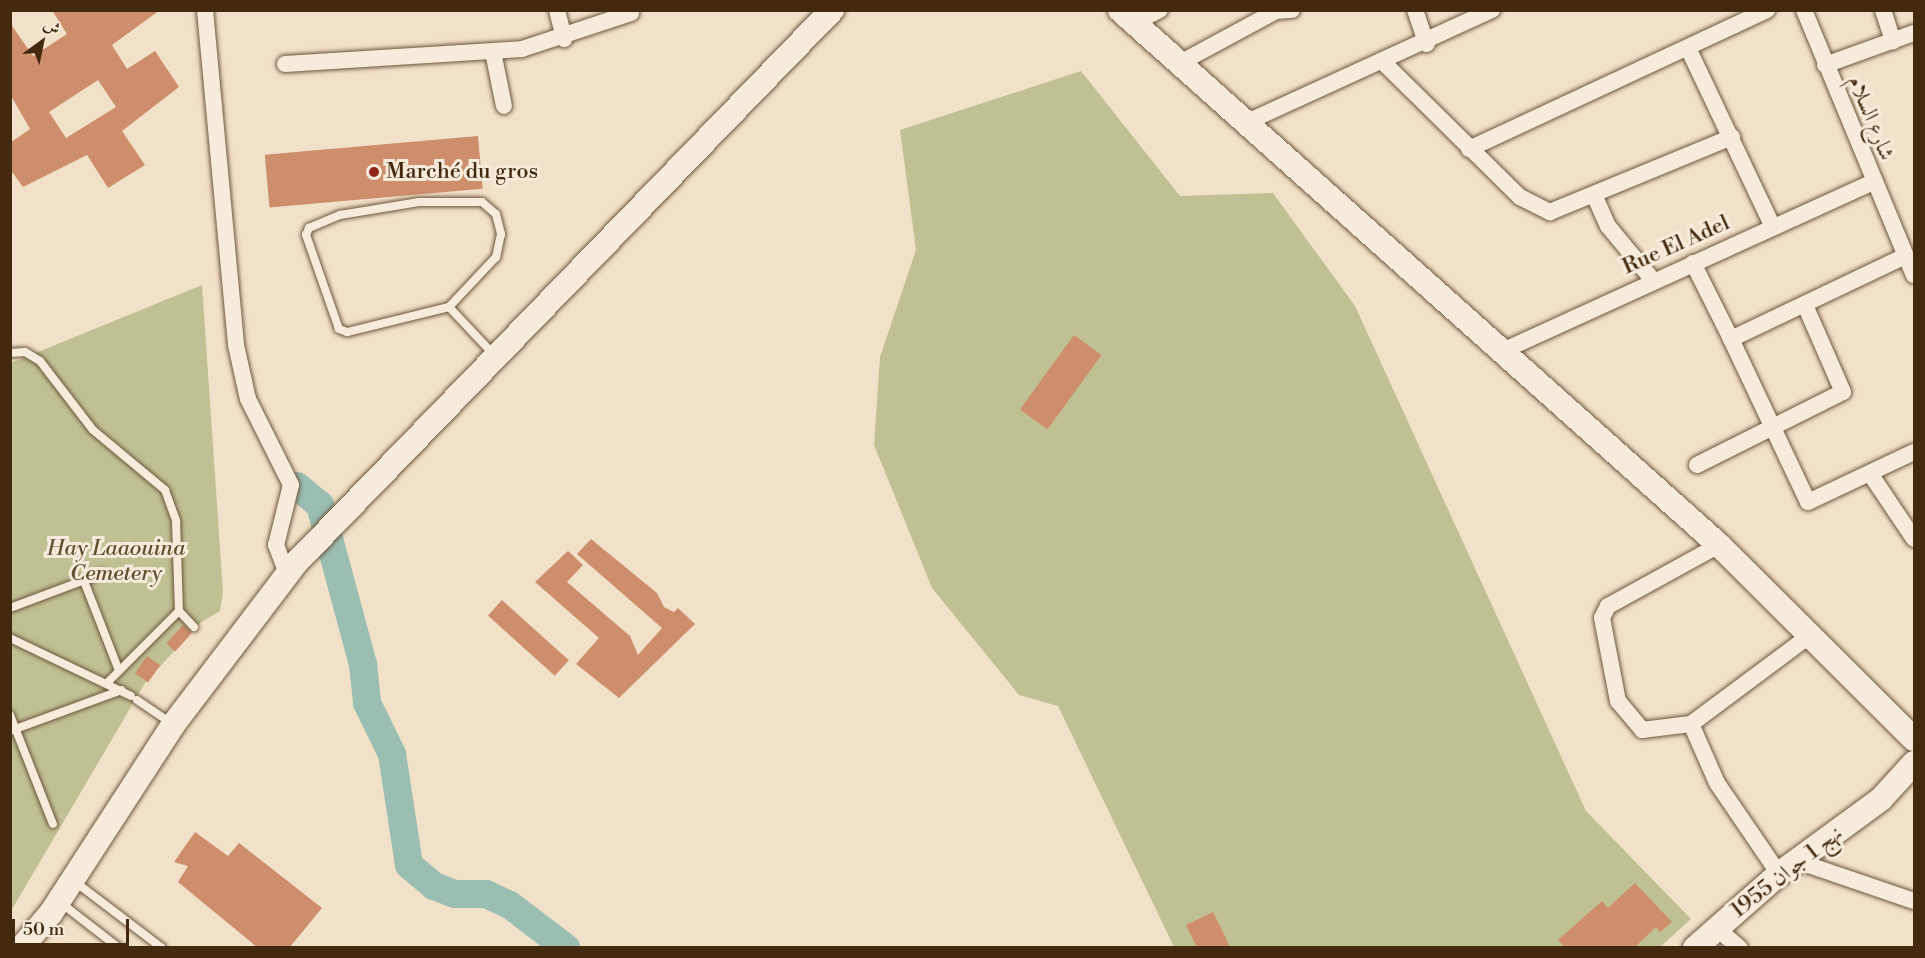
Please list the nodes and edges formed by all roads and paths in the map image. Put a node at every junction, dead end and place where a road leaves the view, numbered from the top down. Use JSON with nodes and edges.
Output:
{"nodes":[{"id":1,"x":206,"y":10,"type":"edge"},
{"id":2,"x":557,"y":10,"type":"edge"},
{"id":3,"x":832,"y":10,"type":"edge"},
{"id":4,"x":1160,"y":10,"type":"edge"},
{"id":5,"x":1292,"y":10,"type":"edge"},
{"id":6,"x":1415,"y":10,"type":"edge"},
{"id":7,"x":1492,"y":10,"type":"edge"},
{"id":8,"x":1767,"y":10,"type":"edge"},
{"id":9,"x":1804,"y":10,"type":"edge"},
{"id":10,"x":1883,"y":10,"type":"edge"},
{"id":11,"x":631,"y":13,"type":"dead end"},
{"id":12,"x":1127,"y":17,"type":"edge"},
{"id":13,"x":1914,"y":33,"type":"edge"},
{"id":14,"x":564,"y":39,"type":"junction"},
{"id":15,"x":1893,"y":42,"type":"junction"},
{"id":16,"x":1427,"y":44,"type":"junction"},
{"id":17,"x":1688,"y":48,"type":"junction"},
{"id":18,"x":493,"y":52,"type":"junction"},
{"id":19,"x":1384,"y":63,"type":"junction"},
{"id":20,"x":285,"y":64,"type":"dead end"},
{"id":21,"x":1178,"y":64,"type":"junction"},
{"id":22,"x":1825,"y":65,"type":"junction"},
{"id":23,"x":504,"y":106,"type":"dead end"},
{"id":24,"x":1245,"y":123,"type":"junction"},
{"id":25,"x":1732,"y":137,"type":"junction"},
{"id":26,"x":1469,"y":149,"type":"junction"},
{"id":27,"x":1873,"y":182,"type":"junction"},
{"id":28,"x":1595,"y":197,"type":"junction"},
{"id":29,"x":1773,"y":227,"type":"junction"},
{"id":30,"x":1693,"y":263,"type":"junction"},
{"id":31,"x":1911,"y":265,"type":"edge"},
{"id":32,"x":1652,"y":279,"type":"junction"},
{"id":33,"x":1805,"y":305,"type":"junction"},
{"id":34,"x":449,"y":307,"type":"junction"},
{"id":35,"x":1731,"y":339,"type":"junction"},
{"id":36,"x":10,"y":353,"type":"edge"},
{"id":37,"x":1498,"y":353,"type":"junction"},
{"id":38,"x":496,"y":358,"type":"junction"},
{"id":39,"x":1771,"y":430,"type":"junction"},
{"id":40,"x":1914,"y":452,"type":"edge"},
{"id":41,"x":1698,"y":465,"type":"dead end"},
{"id":42,"x":1871,"y":475,"type":"junction"},
{"id":43,"x":1914,"y":539,"type":"edge"},
{"id":44,"x":1719,"y":545,"type":"junction"},
{"id":45,"x":291,"y":569,"type":"junction"},
{"id":46,"x":103,"y":573,"type":"dead end"},
{"id":47,"x":84,"y":581,"type":"junction"},
{"id":48,"x":10,"y":608,"type":"edge"},
{"id":49,"x":179,"y":611,"type":"junction"},
{"id":50,"x":194,"y":627,"type":"dead end"},
{"id":51,"x":1812,"y":633,"type":"junction"},
{"id":52,"x":10,"y":638,"type":"edge"},
{"id":53,"x":1846,"y":666,"type":"junction"},
{"id":54,"x":118,"y":668,"type":"junction"},
{"id":55,"x":108,"y":682,"type":"junction"},
{"id":56,"x":122,"y":690,"type":"junction"},
{"id":57,"x":10,"y":715,"type":"edge"},
{"id":58,"x":1914,"y":717,"type":"edge"},
{"id":59,"x":1690,"y":724,"type":"junction"},
{"id":60,"x":174,"y":725,"type":"junction"},
{"id":61,"x":13,"y":730,"type":"edge"},
{"id":62,"x":1914,"y":739,"type":"edge"},
{"id":63,"x":1914,"y":763,"type":"edge"},
{"id":64,"x":1914,"y":782,"type":"edge"},
{"id":65,"x":1881,"y":799,"type":"junction"},
{"id":66,"x":52,"y":824,"type":"dead end"},
{"id":67,"x":1788,"y":868,"type":"junction"},
{"id":68,"x":72,"y":880,"type":"junction"},
{"id":69,"x":1914,"y":901,"type":"edge"},
{"id":70,"x":54,"y":907,"type":"junction"},
{"id":71,"x":1716,"y":928,"type":"junction"},
{"id":72,"x":21,"y":948,"type":"edge"},
{"id":73,"x":37,"y":948,"type":"edge"},
{"id":74,"x":119,"y":948,"type":"edge"},
{"id":75,"x":162,"y":948,"type":"edge"},
{"id":76,"x":1695,"y":948,"type":"edge"},
{"id":77,"x":1740,"y":948,"type":"edge"}],
"edges":[{"from":1,"to":45,"type":"street"},
{"from":2,"to":14,"type":"street"},
{"from":3,"to":38,"type":"main road"},
{"from":4,"to":12,"type":"street"},
{"from":5,"to":21,"type":"street"},
{"from":6,"to":16,"type":"street"},
{"from":7,"to":16,"type":"street"},
{"from":8,"to":17,"type":"street"},
{"from":9,"to":22,"type":"street","name":"شارع السلام"},
{"from":10,"to":15,"type":"street"},
{"from":11,"to":14,"type":"street"},
{"from":12,"to":21,"type":"main road"},
{"from":13,"to":15,"type":"street"},
{"from":14,"to":18,"type":"street"},
{"from":15,"to":22,"type":"street"},
{"from":16,"to":19,"type":"street"},
{"from":17,"to":25,"type":"street"},
{"from":17,"to":26,"type":"street"},
{"from":18,"to":20,"type":"street"},
{"from":18,"to":23,"type":"street"},
{"from":19,"to":24,"type":"street"},
{"from":19,"to":26,"type":"street"},
{"from":21,"to":24,"type":"main road"},
{"from":22,"to":27,"type":"street","name":"شارع السلام"},
{"from":24,"to":37,"type":"main road"},
{"from":25,"to":28,"type":"street"},
{"from":25,"to":29,"type":"street"},
{"from":26,"to":28,"type":"street"},
{"from":27,"to":29,"type":"street","name":"Rue El Adel"},
{"from":27,"to":31,"type":"street","name":"شارع السلام"},
{"from":28,"to":32,"type":"street"},
{"from":29,"to":30,"type":"street","name":"Rue El Adel"},
{"from":30,"to":32,"type":"street","name":"Rue El Adel"},
{"from":30,"to":35,"type":"street"},
{"from":31,"to":33,"type":"street"},
{"from":32,"to":37,"type":"street","name":"Rue El Adel"},
{"from":33,"to":35,"type":"street"},
{"from":33,"to":39,"type":"street"},
{"from":34,"to":34,"type":"lane"},
{"from":34,"to":38,"type":"lane"},
{"from":35,"to":39,"type":"street"},
{"from":36,"to":49,"type":"lane"},
{"from":37,"to":44,"type":"main road"},
{"from":38,"to":45,"type":"main road"},
{"from":39,"to":41,"type":"street"},
{"from":39,"to":42,"type":"street"},
{"from":40,"to":42,"type":"street"},
{"from":42,"to":43,"type":"street"},
{"from":44,"to":51,"type":"main road"},
{"from":44,"to":59,"type":"street"},
{"from":45,"to":60,"type":"main road"},
{"from":46,"to":47,"type":"lane"},
{"from":47,"to":48,"type":"lane"},
{"from":47,"to":54,"type":"lane"},
{"from":49,"to":50,"type":"lane"},
{"from":49,"to":54,"type":"lane"},
{"from":51,"to":53,"type":"main road"},
{"from":51,"to":59,"type":"street"},
{"from":52,"to":55,"type":"lane"},
{"from":53,"to":58,"type":"main road"},
{"from":53,"to":62,"type":"main road"},
{"from":54,"to":55,"type":"lane"},
{"from":55,"to":56,"type":"lane"},
{"from":56,"to":60,"type":"lane"},
{"from":56,"to":61,"type":"lane"},
{"from":57,"to":61,"type":"lane"},
{"from":59,"to":67,"type":"street"},
{"from":60,"to":68,"type":"main road"},
{"from":61,"to":66,"type":"lane"},
{"from":63,"to":65,"type":"main road","name":"نهج 1 جوان 1955"},
{"from":64,"to":65,"type":"main road","name":"نهج 1 جوان 1955"},
{"from":65,"to":67,"type":"main road","name":"نهج 1 جوان 1955"},
{"from":67,"to":69,"type":"street"},
{"from":67,"to":71,"type":"main road","name":"نهج 1 جوان 1955"},
{"from":68,"to":70,"type":"main road"},
{"from":68,"to":75,"type":"lane"},
{"from":70,"to":72,"type":"main road"},
{"from":70,"to":73,"type":"main road"},
{"from":70,"to":74,"type":"lane"},
{"from":71,"to":76,"type":"main road","name":"نهج 1 جوان 1955"},
{"from":71,"to":77,"type":"street"}]}
